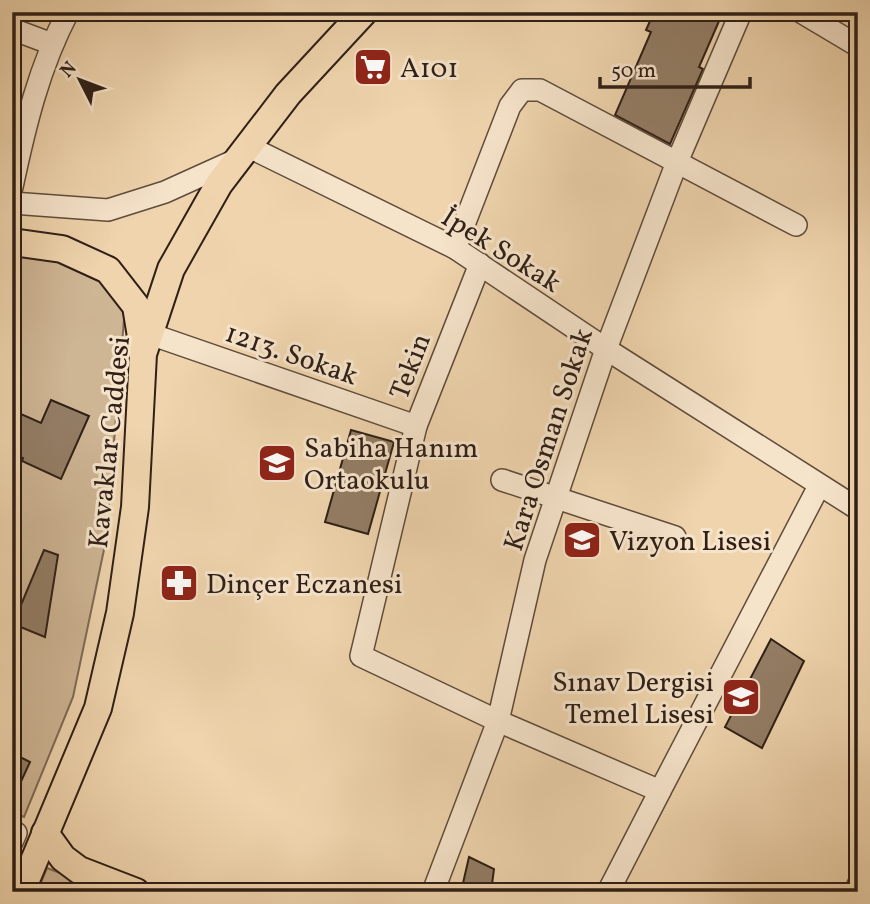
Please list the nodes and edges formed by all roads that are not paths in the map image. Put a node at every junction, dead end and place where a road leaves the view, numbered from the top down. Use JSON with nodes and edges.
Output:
{"nodes":[{"id":1,"x":68,"y":12,"type":"edge"},
{"id":2,"x":364,"y":12,"type":"edge"},
{"id":3,"x":741,"y":12,"type":"edge"},
{"id":4,"x":801,"y":12,"type":"edge"},
{"id":5,"x":12,"y":29,"type":"edge"},
{"id":6,"x":52,"y":44,"type":"junction"},
{"id":7,"x":858,"y":46,"type":"edge"},
{"id":8,"x":243,"y":152,"type":"junction"},
{"id":9,"x":677,"y":162,"type":"junction"},
{"id":10,"x":12,"y":187,"type":"edge"},
{"id":11,"x":12,"y":203,"type":"edge"},
{"id":12,"x":796,"y":225,"type":"dead end"},
{"id":13,"x":12,"y":242,"type":"edge"},
{"id":14,"x":455,"y":248,"type":"junction"},
{"id":15,"x":480,"y":264,"type":"junction"},
{"id":16,"x":147,"y":344,"type":"junction"},
{"id":17,"x":606,"y":349,"type":"junction"},
{"id":18,"x":416,"y":426,"type":"junction"},
{"id":19,"x":502,"y":480,"type":"dead end"},
{"id":20,"x":819,"y":486,"type":"junction"},
{"id":21,"x":556,"y":497,"type":"junction"},
{"id":22,"x":858,"y":509,"type":"edge"},
{"id":23,"x":675,"y":537,"type":"dead end"},
{"id":24,"x":498,"y":721,"type":"junction"},
{"id":25,"x":660,"y":791,"type":"junction"},
{"id":26,"x":12,"y":831,"type":"edge"},
{"id":27,"x":42,"y":841,"type":"junction"},
{"id":28,"x":12,"y":842,"type":"edge"},
{"id":29,"x":858,"y":884,"type":"edge"},
{"id":30,"x":21,"y":892,"type":"edge"},
{"id":31,"x":136,"y":892,"type":"edge"},
{"id":32,"x":433,"y":892,"type":"edge"},
{"id":33,"x":608,"y":892,"type":"edge"},
{"id":34,"x":855,"y":892,"type":"edge"}],
"edges":[{"from":1,"to":6,"type":"street"},
{"from":2,"to":8,"type":"main road","name":"Kavaklar Caddesi"},
{"from":3,"to":9,"type":"street","name":"Kara Osman Sokak"},
{"from":4,"to":7,"type":"street"},
{"from":5,"to":6,"type":"street"},
{"from":6,"to":10,"type":"street"},
{"from":8,"to":11,"type":"street"},
{"from":8,"to":14,"type":"street","name":"İpek Sokak"},
{"from":8,"to":16,"type":"main road","name":"Kavaklar Caddesi"},
{"from":9,"to":12,"type":"street"},
{"from":9,"to":14,"type":"street"},
{"from":9,"to":17,"type":"street","name":"Kara Osman Sokak"},
{"from":13,"to":16,"type":"main road"},
{"from":14,"to":15,"type":"street","name":"İpek Sokak"},
{"from":15,"to":17,"type":"street","name":"İpek Sokak"},
{"from":15,"to":18,"type":"street","name":"Tekin"},
{"from":16,"to":18,"type":"street","name":"1213. Sokak"},
{"from":16,"to":27,"type":"main road","name":"Kavaklar Caddesi"},
{"from":17,"to":20,"type":"street","name":"İpek Sokak"},
{"from":17,"to":21,"type":"street","name":"Kara Osman Sokak"},
{"from":18,"to":24,"type":"street","name":"Tekin"},
{"from":19,"to":21,"type":"street"},
{"from":20,"to":22,"type":"street","name":"İpek Sokak"},
{"from":20,"to":25,"type":"street"},
{"from":21,"to":23,"type":"street"},
{"from":21,"to":24,"type":"street","name":"Kara Osman Sokak"},
{"from":24,"to":25,"type":"street"},
{"from":24,"to":32,"type":"street","name":"Kara Osman Sokak"},
{"from":25,"to":33,"type":"street"},
{"from":26,"to":28,"type":"street"},
{"from":27,"to":30,"type":"main road","name":"Kavaklar Caddesi"},
{"from":27,"to":31,"type":"main road"},
{"from":29,"to":34,"type":"street"}]}
